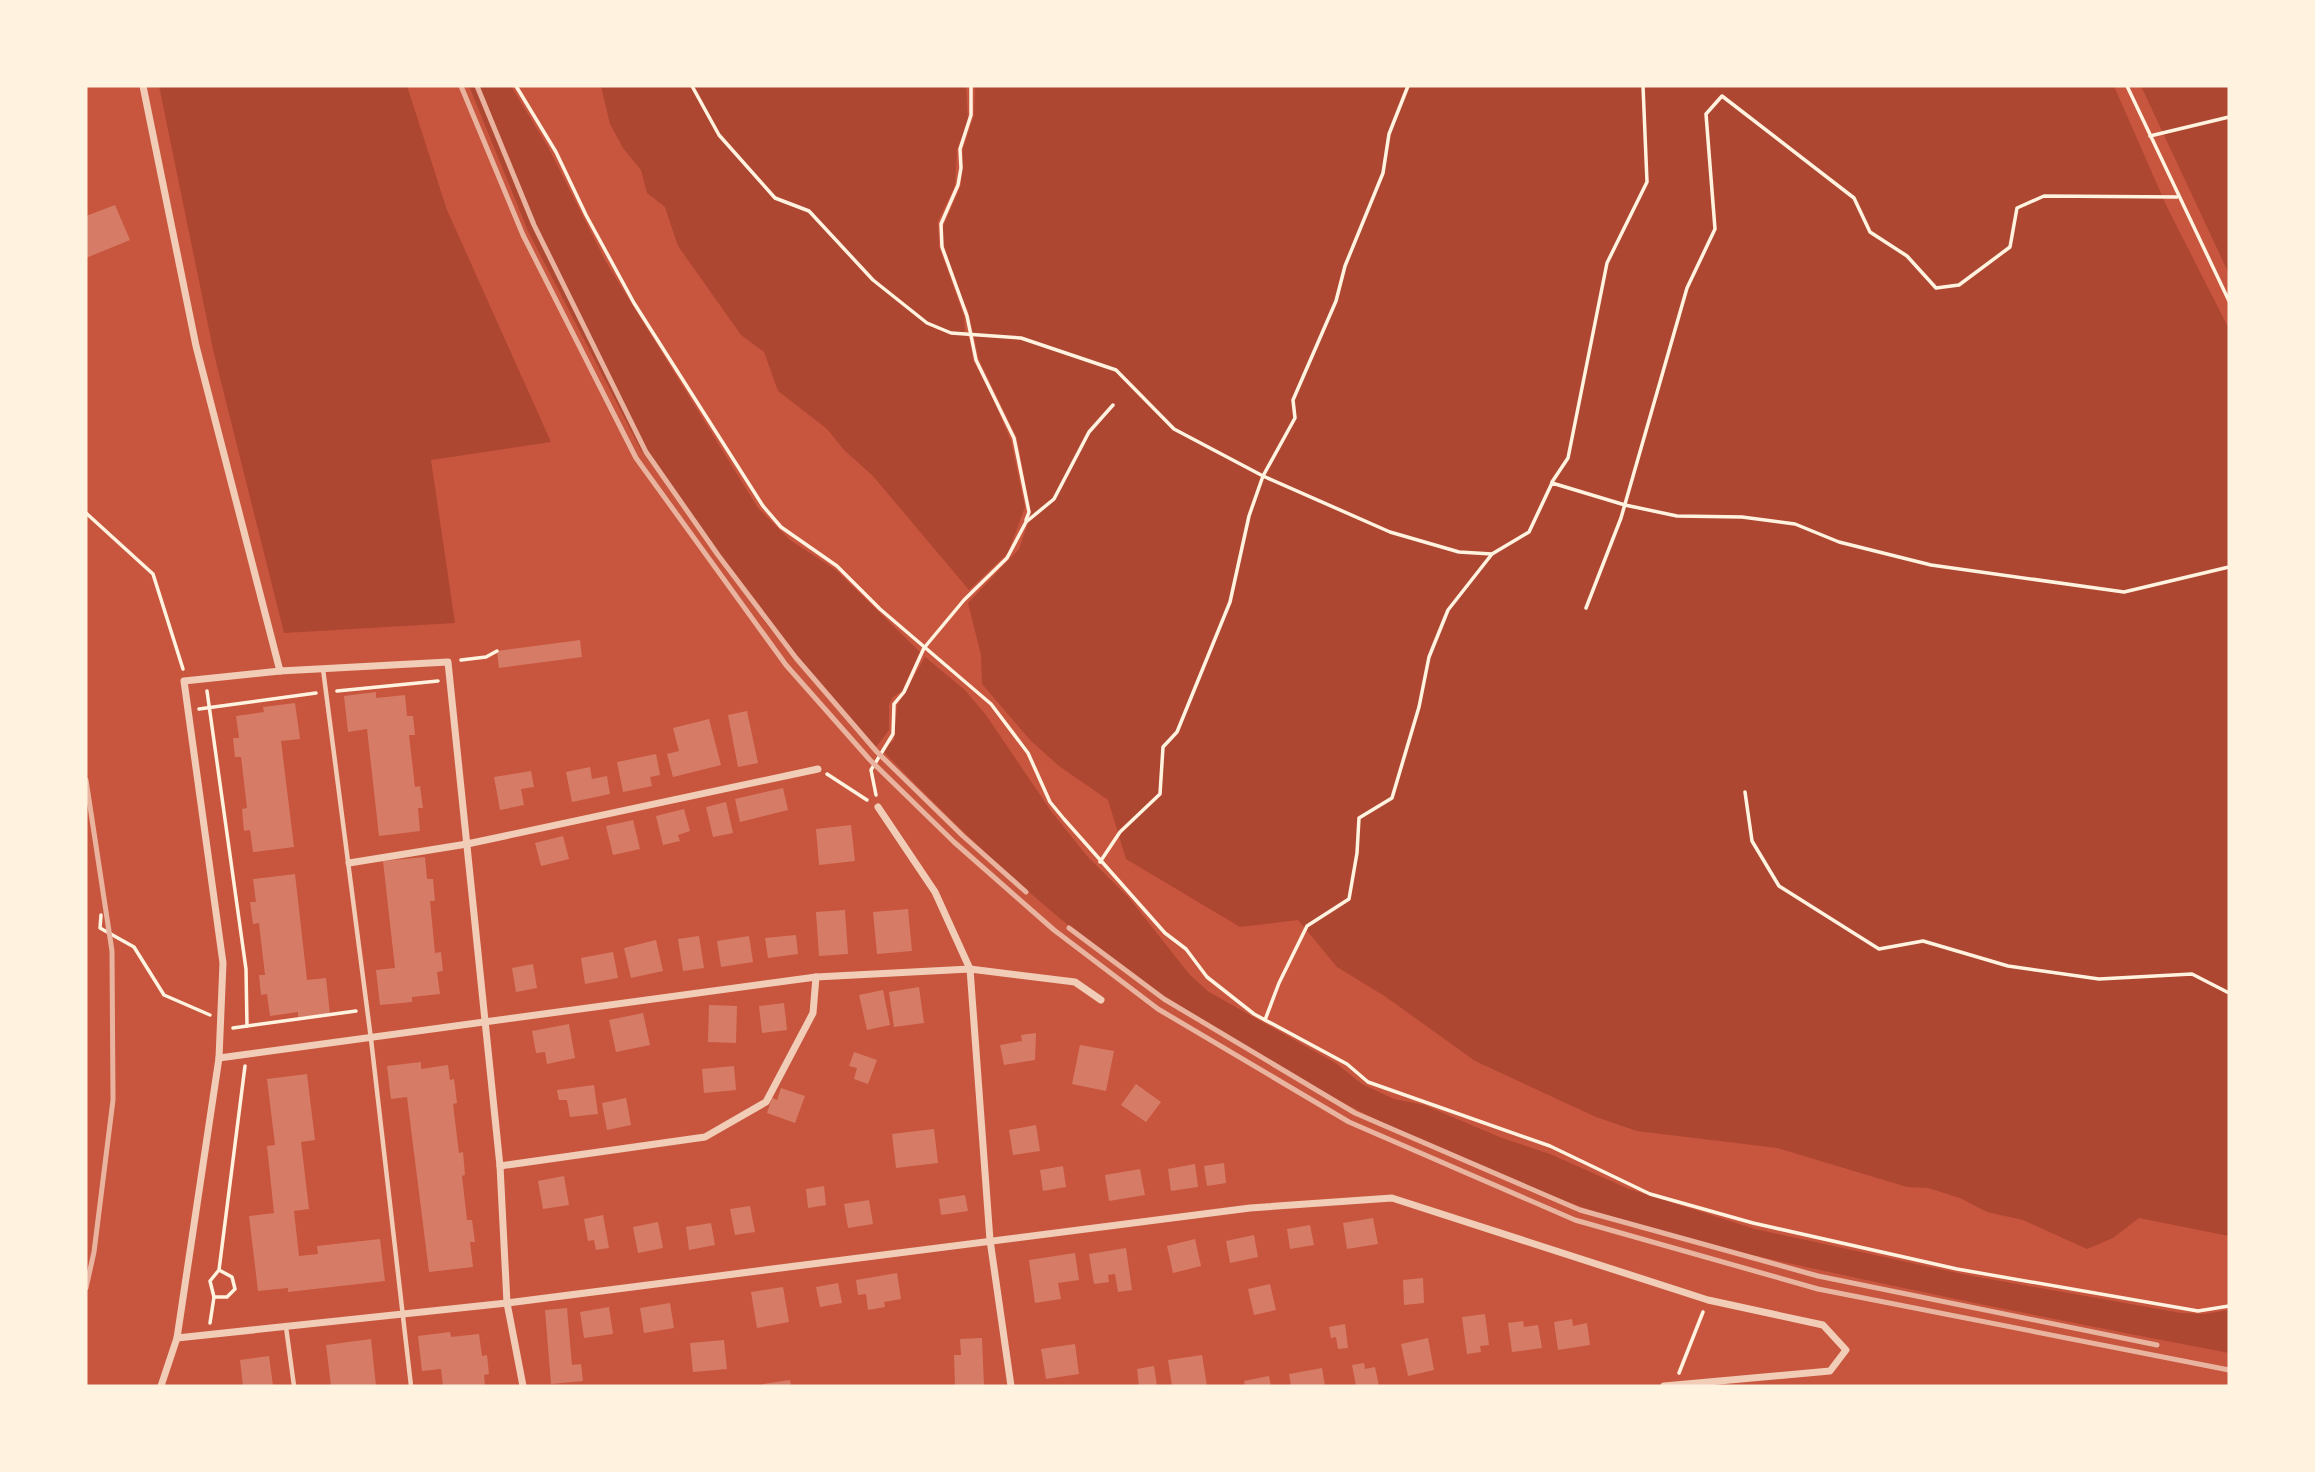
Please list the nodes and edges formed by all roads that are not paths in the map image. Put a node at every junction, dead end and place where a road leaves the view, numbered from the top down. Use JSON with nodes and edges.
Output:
{"nodes":[{"id":1,"x":143,"y":86,"type":"edge"},
{"id":2,"x":323,"y":669,"type":"junction"},
{"id":3,"x":280,"y":671,"type":"junction"},
{"id":4,"x":818,"y":769,"type":"road end"},
{"id":5,"x":878,"y":807,"type":"road end"},
{"id":6,"x":467,"y":844,"type":"junction"},
{"id":7,"x":349,"y":863,"type":"junction"},
{"id":8,"x":971,"y":969,"type":"junction"},
{"id":9,"x":816,"y":977,"type":"junction"},
{"id":10,"x":1101,"y":1000,"type":"dead end"},
{"id":11,"x":485,"y":1022,"type":"junction"},
{"id":12,"x":372,"y":1039,"type":"junction"},
{"id":13,"x":219,"y":1058,"type":"junction"},
{"id":14,"x":500,"y":1166,"type":"junction"},
{"id":15,"x":990,"y":1240,"type":"junction"},
{"id":16,"x":507,"y":1303,"type":"junction"},
{"id":17,"x":405,"y":1313,"type":"junction"},
{"id":18,"x":286,"y":1326,"type":"junction"},
{"id":19,"x":177,"y":1338,"type":"junction"},
{"id":20,"x":1675,"y":1385,"type":"edge"},
{"id":21,"x":161,"y":1386,"type":"edge"},
{"id":22,"x":294,"y":1386,"type":"edge"},
{"id":23,"x":411,"y":1386,"type":"edge"},
{"id":24,"x":523,"y":1386,"type":"edge"},
{"id":25,"x":1011,"y":1386,"type":"edge"},
{"id":26,"x":1664,"y":1386,"type":"edge"}],
"edges":[{"from":1,"to":3,"type":"street"},
{"from":2,"to":3,"type":"street"},
{"from":2,"to":6,"type":"street"},
{"from":2,"to":7,"type":"lane"},
{"from":3,"to":13,"type":"street"},
{"from":4,"to":6,"type":"street"},
{"from":5,"to":8,"type":"street"},
{"from":6,"to":7,"type":"street"},
{"from":6,"to":11,"type":"street"},
{"from":7,"to":12,"type":"lane"},
{"from":8,"to":9,"type":"street"},
{"from":8,"to":10,"type":"street"},
{"from":8,"to":15,"type":"street"},
{"from":9,"to":11,"type":"street"},
{"from":9,"to":14,"type":"street"},
{"from":11,"to":12,"type":"street"},
{"from":11,"to":14,"type":"street"},
{"from":12,"to":13,"type":"street"},
{"from":12,"to":17,"type":"lane"},
{"from":13,"to":19,"type":"street"},
{"from":14,"to":16,"type":"street"},
{"from":15,"to":16,"type":"street"},
{"from":15,"to":20,"type":"street"},
{"from":15,"to":25,"type":"street"},
{"from":16,"to":17,"type":"street"},
{"from":16,"to":24,"type":"street"},
{"from":17,"to":18,"type":"street"},
{"from":17,"to":23,"type":"lane"},
{"from":18,"to":19,"type":"street"},
{"from":18,"to":22,"type":"lane"},
{"from":19,"to":21,"type":"street"},
{"from":20,"to":26,"type":"street"}]}
